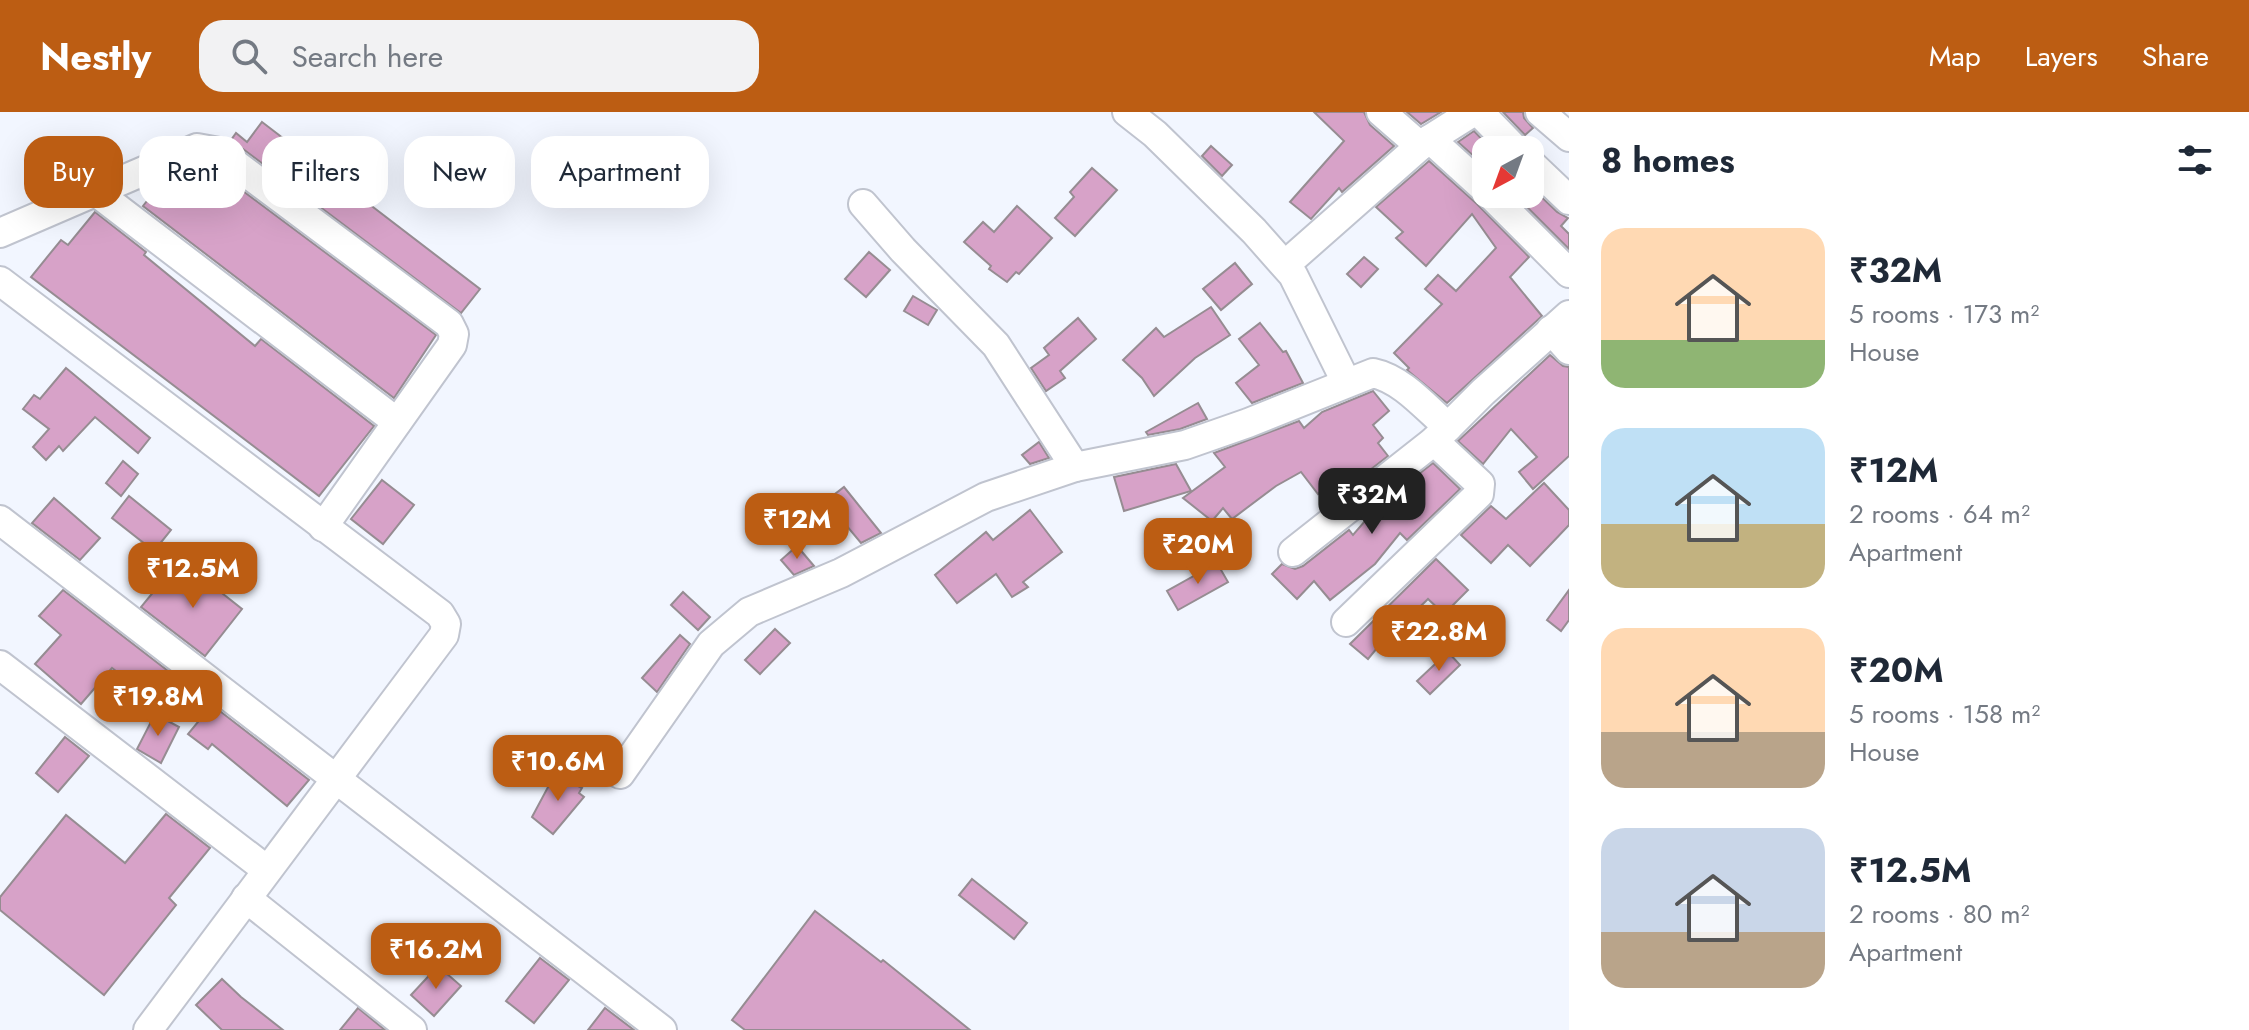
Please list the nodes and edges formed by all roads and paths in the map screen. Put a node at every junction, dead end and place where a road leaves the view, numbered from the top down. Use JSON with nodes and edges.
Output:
{"nodes":[{"id":1,"x":1127,"y":112,"type":"edge"},
{"id":2,"x":1381,"y":112,"type":"edge"},
{"id":3,"x":1473,"y":112,"type":"edge"},
{"id":4,"x":1479,"y":112,"type":"edge"},
{"id":5,"x":1540,"y":112,"type":"edge"},
{"id":6,"x":1502,"y":136,"type":"edge"},
{"id":7,"x":1569,"y":137,"type":"edge"},
{"id":8,"x":1425,"y":143,"type":"junction"},
{"id":9,"x":1544,"y":176,"type":"edge"},
{"id":10,"x":123,"y":180,"type":"edge"},
{"id":11,"x":1472,"y":180,"type":"edge"},
{"id":12,"x":1569,"y":200,"type":"edge"},
{"id":13,"x":863,"y":204,"type":"dead end"},
{"id":14,"x":59,"y":208,"type":"edge"},
{"id":15,"x":117,"y":208,"type":"edge"},
{"id":16,"x":1504,"y":208,"type":"edge"},
{"id":17,"x":0,"y":233,"type":"edge"},
{"id":18,"x":1285,"y":265,"type":"junction"},
{"id":19,"x":1569,"y":273,"type":"edge"},
{"id":20,"x":0,"y":281,"type":"edge"},
{"id":21,"x":1563,"y":332,"type":"edge"},
{"id":22,"x":1346,"y":382,"type":"junction"},
{"id":23,"x":397,"y":422,"type":"junction"},
{"id":24,"x":1441,"y":434,"type":"junction"},
{"id":25,"x":1075,"y":467,"type":"junction"},
{"id":26,"x":0,"y":520,"type":"edge"},
{"id":27,"x":323,"y":527,"type":"junction"},
{"id":28,"x":1293,"y":552,"type":"dead end"},
{"id":29,"x":1346,"y":622,"type":"dead end"},
{"id":30,"x":0,"y":665,"type":"edge"},
{"id":31,"x":620,"y":774,"type":"dead end"},
{"id":32,"x":336,"y":778,"type":"junction"},
{"id":33,"x":267,"y":870,"type":"junction"},
{"id":34,"x":246,"y":898,"type":"junction"},
{"id":35,"x":161,"y":1025,"type":"edge"},
{"id":36,"x":412,"y":1030,"type":"edge"},
{"id":37,"x":662,"y":1030,"type":"edge"}],
"edges":[{"from":1,"to":18,"type":"street"},
{"from":2,"to":8,"type":"street"},
{"from":3,"to":8,"type":"street"},
{"from":4,"to":6,"type":"street"},
{"from":5,"to":7,"type":"street"},
{"from":8,"to":11,"type":"street"},
{"from":8,"to":18,"type":"street"},
{"from":9,"to":12,"type":"street"},
{"from":10,"to":23,"type":"street"},
{"from":13,"to":25,"type":"street"},
{"from":14,"to":17,"type":"street"},
{"from":15,"to":23,"type":"street"},
{"from":16,"to":19,"type":"street"},
{"from":18,"to":22,"type":"street"},
{"from":20,"to":27,"type":"street"},
{"from":21,"to":24,"type":"street"},
{"from":22,"to":24,"type":"street"},
{"from":22,"to":25,"type":"street"},
{"from":23,"to":27,"type":"street"},
{"from":24,"to":28,"type":"street"},
{"from":24,"to":29,"type":"street"},
{"from":25,"to":31,"type":"street"},
{"from":26,"to":32,"type":"street"},
{"from":27,"to":32,"type":"street"},
{"from":30,"to":33,"type":"street"},
{"from":32,"to":33,"type":"street"},
{"from":32,"to":37,"type":"street"},
{"from":33,"to":34,"type":"street"},
{"from":34,"to":35,"type":"street"},
{"from":34,"to":36,"type":"street"}]}
